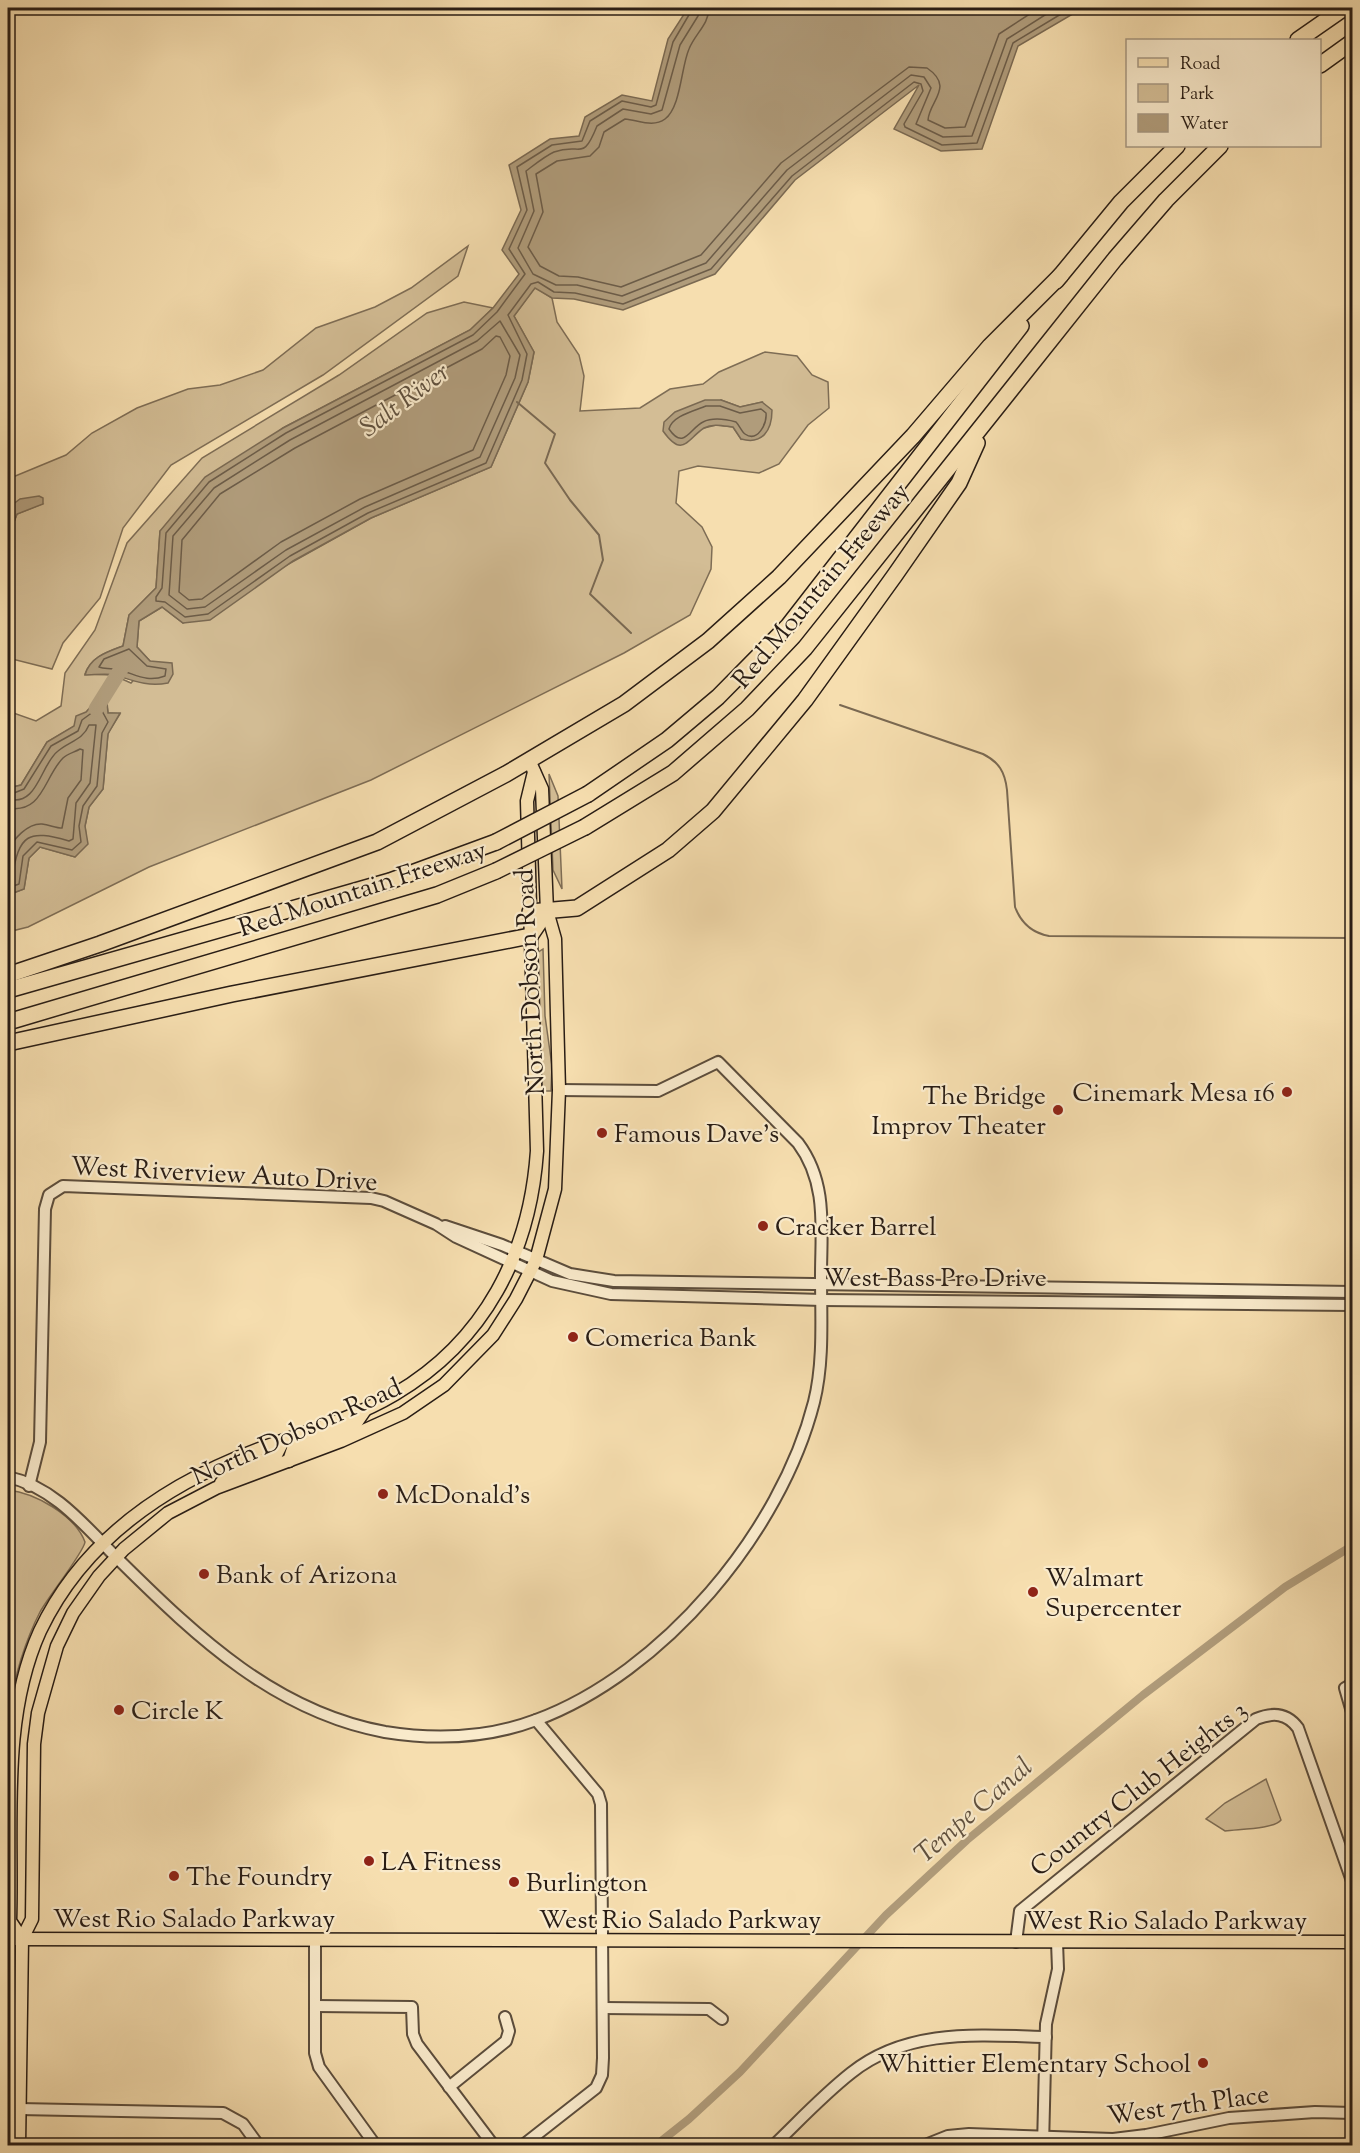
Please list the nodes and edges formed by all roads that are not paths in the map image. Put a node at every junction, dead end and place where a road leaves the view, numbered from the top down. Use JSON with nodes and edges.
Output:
{"nodes":[{"id":1,"x":1344,"y":8,"type":"edge"},
{"id":2,"x":1299,"y":39,"type":"edge"},
{"id":3,"x":1353,"y":42,"type":"edge"},
{"id":4,"x":1353,"y":51,"type":"edge"},
{"id":5,"x":1321,"y":66,"type":"edge"},
{"id":6,"x":1321,"y":67,"type":"edge"},
{"id":7,"x":1176,"y":147,"type":"edge"},
{"id":8,"x":1219,"y":147,"type":"edge"},
{"id":9,"x":1061,"y":275,"type":"junction"},
{"id":10,"x":989,"y":418,"type":"junction"},
{"id":11,"x":532,"y":766,"type":"junction"},
{"id":12,"x":547,"y":911,"type":"junction"},
{"id":13,"x":530,"y":912,"type":"junction"},
{"id":14,"x":530,"y":936,"type":"junction"},
{"id":15,"x":8,"y":975,"type":"edge"},
{"id":16,"x":8,"y":990,"type":"edge"},
{"id":17,"x":8,"y":1022,"type":"edge"},
{"id":18,"x":8,"y":1043,"type":"edge"},
{"id":19,"x":559,"y":1090,"type":"junction"},
{"id":20,"x":524,"y":1262,"type":"junction"},
{"id":21,"x":821,"y":1285,"type":"junction"},
{"id":22,"x":1353,"y":1292,"type":"edge"},
{"id":23,"x":822,"y":1300,"type":"junction"},
{"id":24,"x":1353,"y":1305,"type":"edge"},
{"id":25,"x":366,"y":1409,"type":"junction"},
{"id":26,"x":283,"y":1441,"type":"junction"},
{"id":27,"x":289,"y":1461,"type":"junction"},
{"id":28,"x":8,"y":1477,"type":"edge"},
{"id":29,"x":8,"y":1485,"type":"edge"},
{"id":30,"x":29,"y":1486,"type":"junction"},
{"id":31,"x":216,"y":1488,"type":"junction"},
{"id":32,"x":102,"y":1544,"type":"junction"},
{"id":33,"x":116,"y":1557,"type":"junction"},
{"id":34,"x":1349,"y":1686,"type":"edge"},
{"id":35,"x":1353,"y":1712,"type":"edge"},
{"id":36,"x":537,"y":1720,"type":"junction"},
{"id":37,"x":1353,"y":1881,"type":"edge"},
{"id":38,"x":8,"y":1939,"type":"edge"},
{"id":39,"x":22,"y":1939,"type":"junction"},
{"id":40,"x":315,"y":1941,"type":"junction"},
{"id":41,"x":603,"y":1942,"type":"junction"},
{"id":42,"x":1016,"y":1942,"type":"junction"},
{"id":43,"x":1057,"y":1942,"type":"junction"},
{"id":44,"x":1353,"y":1942,"type":"edge"},
{"id":45,"x":316,"y":2006,"type":"junction"},
{"id":46,"x":603,"y":2008,"type":"junction"},
{"id":47,"x":505,"y":2017,"type":"dead end"},
{"id":48,"x":723,"y":2019,"type":"dead end"},
{"id":49,"x":1046,"y":2037,"type":"junction"},
{"id":50,"x":449,"y":2087,"type":"junction"},
{"id":51,"x":19,"y":2109,"type":"junction"},
{"id":52,"x":1353,"y":2113,"type":"edge"},
{"id":53,"x":1043,"y":2141,"type":"edge"},
{"id":54,"x":19,"y":2145,"type":"edge"},
{"id":55,"x":259,"y":2145,"type":"edge"},
{"id":56,"x":376,"y":2145,"type":"edge"},
{"id":57,"x":494,"y":2145,"type":"edge"},
{"id":58,"x":522,"y":2145,"type":"edge"},
{"id":59,"x":773,"y":2145,"type":"edge"},
{"id":60,"x":923,"y":2145,"type":"edge"}],
"edges":[{"from":1,"to":2,"type":"highway"},
{"from":3,"to":5,"type":"highway"},
{"from":4,"to":6,"type":"highway"},
{"from":7,"to":9,"type":"highway","name":"Red Mountain Freeway"},
{"from":8,"to":10,"type":"highway","name":"Red Mountain Freeway"},
{"from":9,"to":11,"type":"highway"},
{"from":9,"to":16,"type":"highway","name":"Red Mountain Freeway","bridge":true},
{"from":10,"to":12,"type":"highway"},
{"from":10,"to":17,"type":"highway","name":"Red Mountain Freeway","bridge":true},
{"from":11,"to":12,"type":"main road","name":"North Dobson Road"},
{"from":11,"to":13,"type":"main road","name":"North Dobson Road"},
{"from":11,"to":15,"type":"highway"},
{"from":12,"to":13,"type":"highway"},
{"from":12,"to":14,"type":"highway"},
{"from":12,"to":19,"type":"main road","name":"North Dobson Road"},
{"from":13,"to":14,"type":"main road","name":"North Dobson Road"},
{"from":14,"to":18,"type":"highway"},
{"from":14,"to":20,"type":"main road","name":"North Dobson Road"},
{"from":19,"to":20,"type":"main road","name":"North Dobson Road"},
{"from":19,"to":21,"type":"street"},
{"from":20,"to":21,"type":"street","name":"West Bass Pro Drive"},
{"from":20,"to":23,"type":"street","name":"West Bass Pro Drive"},
{"from":20,"to":25,"type":"main road","name":"North Dobson Road"},
{"from":20,"to":27,"type":"main road","name":"North Dobson Road"},
{"from":20,"to":30,"type":"street","name":"West Riverview Auto Drive"},
{"from":21,"to":22,"type":"street","name":"West Bass Pro Drive"},
{"from":21,"to":23,"type":"street"},
{"from":23,"to":24,"type":"street","name":"West Bass Pro Drive"},
{"from":23,"to":36,"type":"street"},
{"from":25,"to":26,"type":"main road","name":"North Dobson Road"},
{"from":25,"to":27,"type":"main road"},
{"from":26,"to":31,"type":"main road"},
{"from":26,"to":32,"type":"main road","name":"North Dobson Road"},
{"from":27,"to":31,"type":"main road","name":"North Dobson Road"},
{"from":28,"to":30,"type":"street"},
{"from":29,"to":30,"type":"street"},
{"from":30,"to":32,"type":"street"},
{"from":31,"to":33,"type":"main road","name":"North Dobson Road"},
{"from":32,"to":33,"type":"street"},
{"from":32,"to":39,"type":"main road","name":"North Dobson Road"},
{"from":33,"to":36,"type":"street"},
{"from":33,"to":39,"type":"main road","name":"North Dobson Road"},
{"from":34,"to":35,"type":"street"},
{"from":36,"to":41,"type":"street"},
{"from":37,"to":42,"type":"street","name":"Country Club Heights 3"},
{"from":38,"to":39,"type":"main road","name":"West Rio Salado Parkway"},
{"from":39,"to":40,"type":"main road","name":"West Rio Salado Parkway"},
{"from":39,"to":51,"type":"main road","name":"North Dobson Road"},
{"from":40,"to":41,"type":"main road","name":"West Rio Salado Parkway"},
{"from":40,"to":45,"type":"street"},
{"from":41,"to":42,"type":"main road","name":"West Rio Salado Parkway"},
{"from":41,"to":46,"type":"street"},
{"from":42,"to":43,"type":"main road","name":"West Rio Salado Parkway"},
{"from":43,"to":44,"type":"main road","name":"West Rio Salado Parkway"},
{"from":43,"to":49,"type":"street"},
{"from":45,"to":50,"type":"street"},
{"from":45,"to":56,"type":"street"},
{"from":46,"to":48,"type":"street"},
{"from":46,"to":58,"type":"street"},
{"from":47,"to":50,"type":"street"},
{"from":49,"to":53,"type":"street"},
{"from":49,"to":59,"type":"street"},
{"from":50,"to":57,"type":"street"},
{"from":51,"to":54,"type":"main road","name":"North Dobson Road"},
{"from":51,"to":55,"type":"street"},
{"from":52,"to":53,"type":"street","name":"West 7th Place"},
{"from":53,"to":60,"type":"street","name":"West 7th Place"}]}
